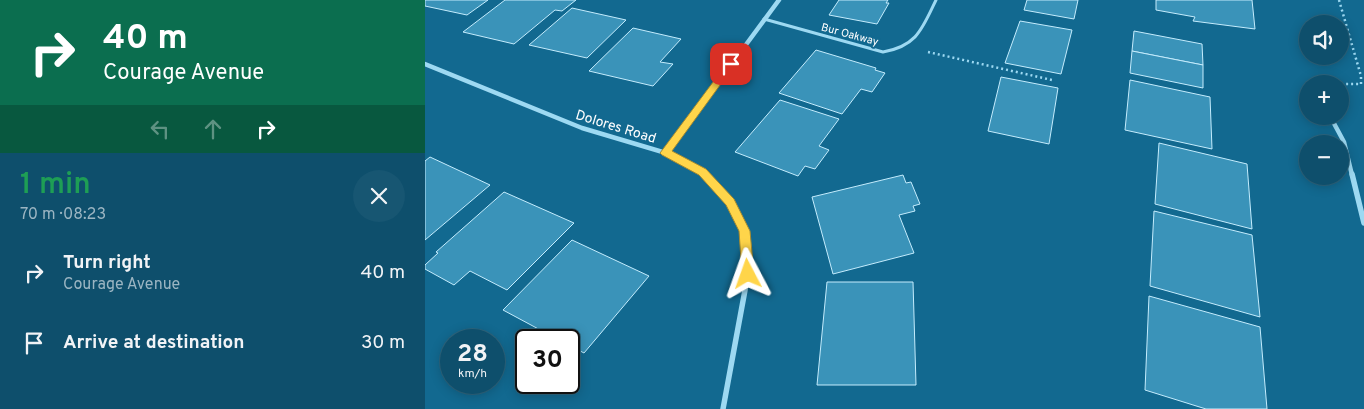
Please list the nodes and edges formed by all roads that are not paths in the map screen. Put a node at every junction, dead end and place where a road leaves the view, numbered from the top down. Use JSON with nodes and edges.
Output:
{"nodes":[{"id":1,"x":779,"y":0,"type":"edge"},
{"id":2,"x":936,"y":0,"type":"edge"},
{"id":3,"x":764,"y":19,"type":"junction"},
{"id":4,"x":425,"y":64,"type":"edge"},
{"id":5,"x":1334,"y":125,"type":"edge"},
{"id":6,"x":666,"y":153,"type":"junction"},
{"id":7,"x":1364,"y":223,"type":"edge"},
{"id":8,"x":723,"y":409,"type":"edge"}],
"edges":[{"from":1,"to":3,"type":"street"},
{"from":2,"to":3,"type":"lane","name":"Bur Oakway"},
{"from":3,"to":6,"type":"street"},
{"from":4,"to":6,"type":"street","name":"Dolores Road"},
{"from":5,"to":7,"type":"street"},
{"from":6,"to":8,"type":"street","name":"Dolores Road"}]}
